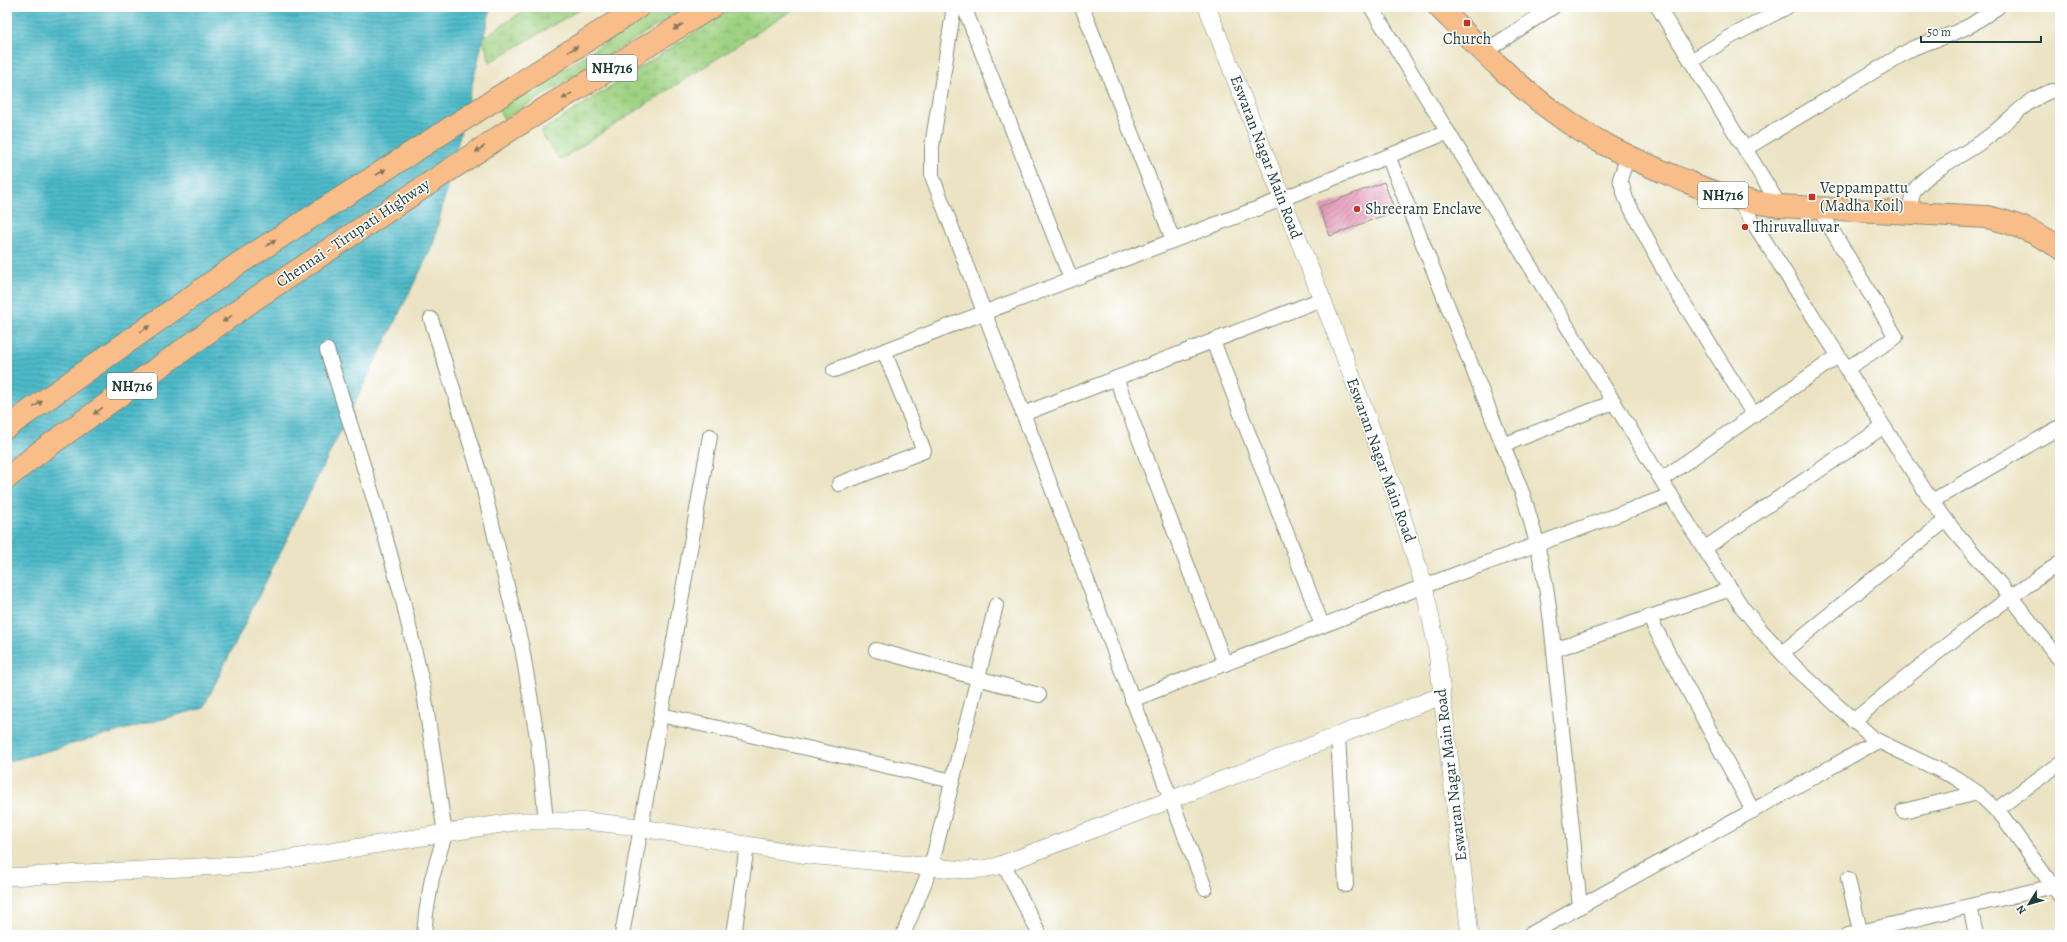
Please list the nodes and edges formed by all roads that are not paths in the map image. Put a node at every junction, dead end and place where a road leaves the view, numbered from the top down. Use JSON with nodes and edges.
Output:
{"nodes":[{"id":1,"x":639,"y":7,"type":"edge"},
{"id":2,"x":711,"y":7,"type":"edge"},
{"id":3,"x":954,"y":7,"type":"edge"},
{"id":4,"x":964,"y":7,"type":"edge"},
{"id":5,"x":1082,"y":7,"type":"edge"},
{"id":6,"x":1207,"y":7,"type":"edge"},
{"id":7,"x":1371,"y":7,"type":"edge"},
{"id":8,"x":1439,"y":7,"type":"edge"},
{"id":9,"x":1553,"y":7,"type":"edge"},
{"id":10,"x":1658,"y":7,"type":"edge"},
{"id":11,"x":1787,"y":7,"type":"edge"},
{"id":12,"x":1998,"y":7,"type":"edge"},
{"id":13,"x":1484,"y":52,"type":"junction"},
{"id":14,"x":1691,"y":61,"type":"junction"},
{"id":15,"x":2060,"y":95,"type":"edge"},
{"id":16,"x":1448,"y":132,"type":"junction"},
{"id":17,"x":1745,"y":149,"type":"junction"},
{"id":18,"x":1388,"y":156,"type":"junction"},
{"id":19,"x":1628,"y":156,"type":"junction"},
{"id":20,"x":1282,"y":199,"type":"junction"},
{"id":21,"x":1738,"y":199,"type":"junction"},
{"id":22,"x":1780,"y":206,"type":"junction"},
{"id":23,"x":1818,"y":207,"type":"junction"},
{"id":24,"x":1910,"y":211,"type":"junction"},
{"id":25,"x":1173,"y":240,"type":"junction"},
{"id":26,"x":2060,"y":248,"type":"edge"},
{"id":27,"x":1071,"y":279,"type":"junction"},
{"id":28,"x":1322,"y":299,"type":"junction"},
{"id":29,"x":984,"y":312,"type":"junction"},
{"id":30,"x":431,"y":319,"type":"dead end"},
{"id":31,"x":1212,"y":342,"type":"junction"},
{"id":32,"x":327,"y":350,"type":"dead end"},
{"id":33,"x":884,"y":351,"type":"junction"},
{"id":34,"x":1838,"y":356,"type":"junction"},
{"id":35,"x":1846,"y":369,"type":"junction"},
{"id":36,"x":834,"y":370,"type":"dead end"},
{"id":37,"x":1116,"y":378,"type":"junction"},
{"id":38,"x":1614,"y":402,"type":"junction"},
{"id":39,"x":1023,"y":414,"type":"junction"},
{"id":40,"x":1754,"y":415,"type":"junction"},
{"id":41,"x":7,"y":427,"type":"edge"},
{"id":42,"x":1883,"y":427,"type":"junction"},
{"id":43,"x":2060,"y":428,"type":"edge"},
{"id":44,"x":710,"y":436,"type":"dead end"},
{"id":45,"x":1504,"y":446,"type":"junction"},
{"id":46,"x":7,"y":478,"type":"edge"},
{"id":47,"x":1662,"y":479,"type":"junction"},
{"id":48,"x":839,"y":484,"type":"dead end"},
{"id":49,"x":1671,"y":495,"type":"junction"},
{"id":50,"x":1932,"y":500,"type":"junction"},
{"id":51,"x":1946,"y":520,"type":"junction"},
{"id":52,"x":1538,"y":544,"type":"junction"},
{"id":53,"x":1704,"y":548,"type":"junction"},
{"id":54,"x":2060,"y":563,"type":"edge"},
{"id":55,"x":1424,"y":586,"type":"junction"},
{"id":56,"x":1731,"y":589,"type":"junction"},
{"id":57,"x":2011,"y":597,"type":"junction"},
{"id":58,"x":996,"y":605,"type":"dead end"},
{"id":59,"x":1649,"y":617,"type":"junction"},
{"id":60,"x":1322,"y":625,"type":"junction"},
{"id":61,"x":876,"y":650,"type":"dead end"},
{"id":62,"x":1554,"y":650,"type":"junction"},
{"id":63,"x":1782,"y":653,"type":"junction"},
{"id":64,"x":2060,"y":660,"type":"edge"},
{"id":65,"x":1225,"y":664,"type":"junction"},
{"id":66,"x":978,"y":678,"type":"junction"},
{"id":67,"x":1039,"y":696,"type":"dead end"},
{"id":68,"x":1441,"y":696,"type":"junction"},
{"id":69,"x":1132,"y":700,"type":"junction"},
{"id":70,"x":661,"y":715,"type":"junction"},
{"id":71,"x":1853,"y":721,"type":"junction"},
{"id":72,"x":1338,"y":736,"type":"junction"},
{"id":73,"x":1878,"y":741,"type":"junction"},
{"id":74,"x":2060,"y":763,"type":"edge"},
{"id":75,"x":953,"y":781,"type":"junction"},
{"id":76,"x":1978,"y":793,"type":"junction"},
{"id":77,"x":1171,"y":801,"type":"junction"},
{"id":78,"x":1996,"y":810,"type":"junction"},
{"id":79,"x":1753,"y":811,"type":"junction"},
{"id":80,"x":1903,"y":811,"type":"dead end"},
{"id":81,"x":546,"y":821,"type":"junction"},
{"id":82,"x":641,"y":829,"type":"junction"},
{"id":83,"x":445,"y":834,"type":"junction"},
{"id":84,"x":747,"y":846,"type":"junction"},
{"id":85,"x":1003,"y":864,"type":"junction"},
{"id":86,"x":932,"y":867,"type":"junction"},
{"id":87,"x":7,"y":877,"type":"edge"},
{"id":88,"x":1848,"y":879,"type":"dead end"},
{"id":89,"x":1346,"y":885,"type":"dead end"},
{"id":90,"x":1205,"y":888,"type":"dead end"},
{"id":91,"x":2057,"y":891,"type":"edge"},
{"id":92,"x":1970,"y":906,"type":"junction"},
{"id":93,"x":1580,"y":907,"type":"junction"},
{"id":94,"x":1856,"y":934,"type":"edge"},
{"id":95,"x":424,"y":935,"type":"edge"},
{"id":96,"x":622,"y":935,"type":"edge"},
{"id":97,"x":734,"y":935,"type":"edge"},
{"id":98,"x":903,"y":935,"type":"edge"},
{"id":99,"x":1040,"y":935,"type":"edge"},
{"id":100,"x":1470,"y":935,"type":"edge"},
{"id":101,"x":1529,"y":935,"type":"edge"},
{"id":102,"x":1976,"y":935,"type":"edge"}],
"edges":[{"from":41,"to":1,"type":"main road","number":"NH716","one_way":true},
{"from":2,"to":46,"type":"main road","name":"Chennai - Tirupati Highway","number":"NH716","one_way":true},
{"from":3,"to":29,"type":"street"},
{"from":4,"to":27,"type":"street"},
{"from":5,"to":25,"type":"street"},
{"from":6,"to":20,"type":"street","name":"Eswaran Nagar Main Road"},
{"from":7,"to":16,"type":"street"},
{"from":8,"to":13,"type":"main road","number":"NH716"},
{"from":9,"to":13,"type":"street"},
{"from":10,"to":14,"type":"street"},
{"from":11,"to":14,"type":"street"},
{"from":12,"to":17,"type":"street"},
{"from":13,"to":19,"type":"main road","number":"NH716"},
{"from":14,"to":17,"type":"street"},
{"from":15,"to":24,"type":"street"},
{"from":16,"to":18,"type":"street"},
{"from":16,"to":38,"type":"street"},
{"from":17,"to":22,"type":"street"},
{"from":18,"to":20,"type":"street"},
{"from":18,"to":45,"type":"street"},
{"from":19,"to":21,"type":"main road","number":"NH716"},
{"from":19,"to":40,"type":"street"},
{"from":20,"to":25,"type":"street"},
{"from":20,"to":28,"type":"street","name":"Eswaran Nagar Main Road"},
{"from":21,"to":22,"type":"main road","number":"NH716"},
{"from":21,"to":34,"type":"street"},
{"from":22,"to":23,"type":"main road","number":"NH716"},
{"from":23,"to":24,"type":"main road","number":"NH716"},
{"from":23,"to":35,"type":"street"},
{"from":24,"to":26,"type":"main road","number":"NH716"},
{"from":25,"to":27,"type":"street"},
{"from":27,"to":29,"type":"street"},
{"from":28,"to":31,"type":"street"},
{"from":28,"to":55,"type":"street","name":"Eswaran Nagar Main Road"},
{"from":29,"to":33,"type":"street"},
{"from":29,"to":39,"type":"street"},
{"from":30,"to":81,"type":"street"},
{"from":31,"to":37,"type":"street"},
{"from":31,"to":60,"type":"street"},
{"from":32,"to":83,"type":"street"},
{"from":33,"to":36,"type":"street"},
{"from":33,"to":48,"type":"street"},
{"from":34,"to":35,"type":"street"},
{"from":34,"to":40,"type":"street"},
{"from":35,"to":42,"type":"street"},
{"from":37,"to":39,"type":"street"},
{"from":37,"to":65,"type":"street"},
{"from":38,"to":45,"type":"street"},
{"from":38,"to":47,"type":"street"},
{"from":39,"to":69,"type":"street"},
{"from":40,"to":47,"type":"street"},
{"from":42,"to":50,"type":"street"},
{"from":42,"to":53,"type":"street"},
{"from":43,"to":50,"type":"street"},
{"from":44,"to":70,"type":"street"},
{"from":45,"to":52,"type":"street"},
{"from":47,"to":49,"type":"street"},
{"from":49,"to":52,"type":"street"},
{"from":49,"to":53,"type":"street"},
{"from":50,"to":51,"type":"street"},
{"from":51,"to":57,"type":"street"},
{"from":51,"to":63,"type":"street"},
{"from":52,"to":55,"type":"street"},
{"from":52,"to":62,"type":"street"},
{"from":53,"to":56,"type":"street"},
{"from":54,"to":57,"type":"street"},
{"from":55,"to":60,"type":"street"},
{"from":55,"to":68,"type":"street","name":"Eswaran Nagar Main Road"},
{"from":56,"to":59,"type":"street"},
{"from":56,"to":63,"type":"street"},
{"from":57,"to":64,"type":"street"},
{"from":57,"to":71,"type":"street"},
{"from":58,"to":66,"type":"street"},
{"from":59,"to":62,"type":"street"},
{"from":59,"to":79,"type":"street"},
{"from":60,"to":65,"type":"street"},
{"from":61,"to":66,"type":"street"},
{"from":62,"to":93,"type":"street"},
{"from":63,"to":71,"type":"street"},
{"from":65,"to":69,"type":"street"},
{"from":66,"to":67,"type":"street"},
{"from":66,"to":75,"type":"street"},
{"from":68,"to":72,"type":"street"},
{"from":68,"to":100,"type":"street","name":"Eswaran Nagar Main Road"},
{"from":69,"to":77,"type":"street"},
{"from":70,"to":75,"type":"street"},
{"from":70,"to":82,"type":"street"},
{"from":71,"to":73,"type":"street"},
{"from":72,"to":77,"type":"street"},
{"from":72,"to":89,"type":"street"},
{"from":73,"to":76,"type":"street"},
{"from":73,"to":79,"type":"street"},
{"from":74,"to":78,"type":"street"},
{"from":75,"to":86,"type":"street"},
{"from":76,"to":78,"type":"street"},
{"from":76,"to":80,"type":"street"},
{"from":77,"to":85,"type":"street"},
{"from":77,"to":90,"type":"street"},
{"from":78,"to":91,"type":"street"},
{"from":79,"to":93,"type":"street"},
{"from":81,"to":82,"type":"street"},
{"from":81,"to":83,"type":"street"},
{"from":82,"to":84,"type":"street"},
{"from":82,"to":96,"type":"street"},
{"from":83,"to":87,"type":"street"},
{"from":83,"to":95,"type":"street"},
{"from":84,"to":86,"type":"street"},
{"from":84,"to":97,"type":"street"},
{"from":85,"to":86,"type":"street"},
{"from":85,"to":99,"type":"street"},
{"from":86,"to":98,"type":"street"},
{"from":88,"to":94,"type":"street"},
{"from":91,"to":92,"type":"street"},
{"from":92,"to":94,"type":"street"},
{"from":92,"to":102,"type":"street"},
{"from":93,"to":101,"type":"street"}]}
